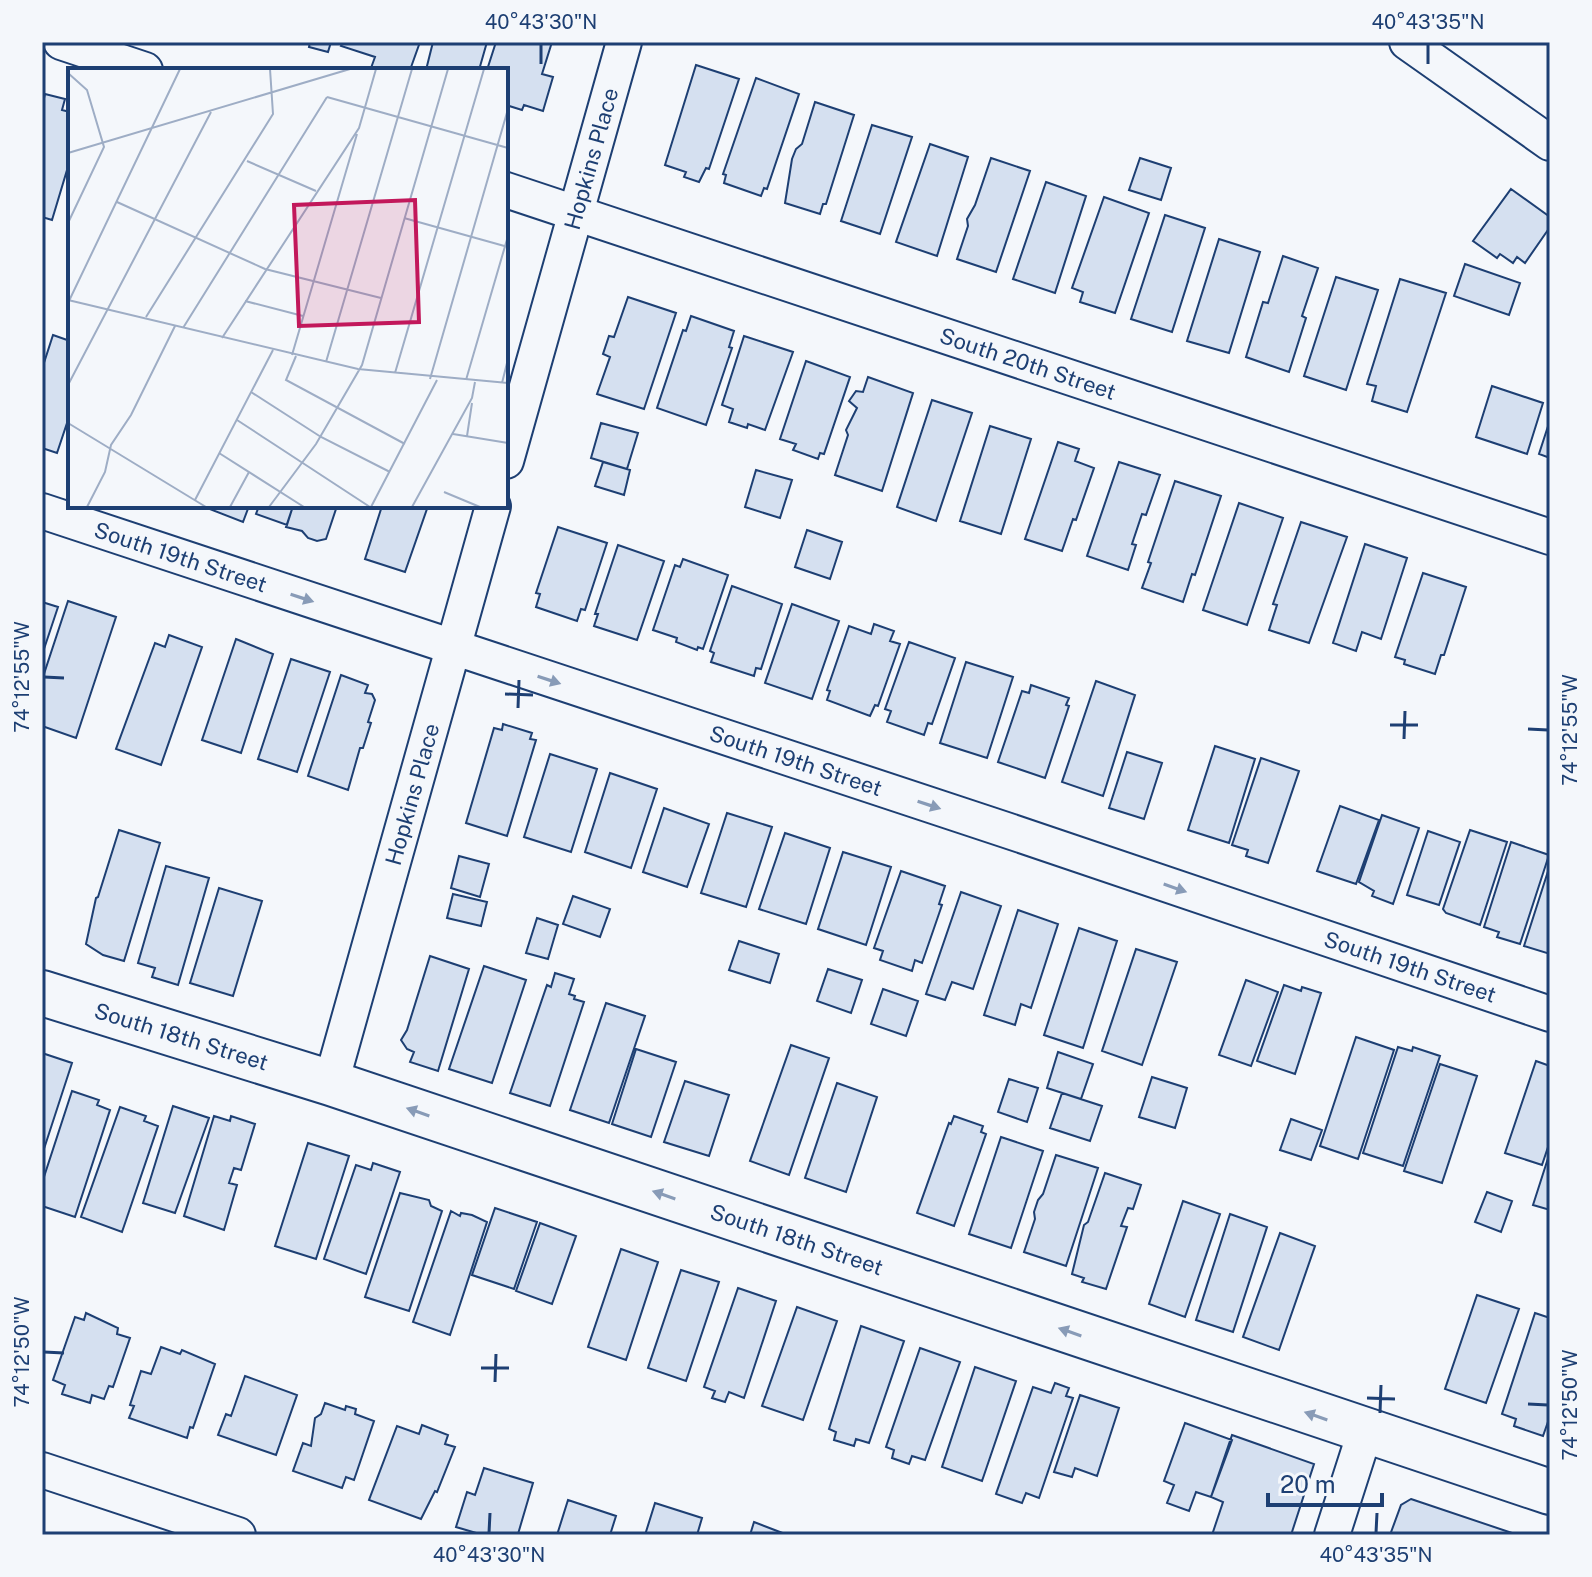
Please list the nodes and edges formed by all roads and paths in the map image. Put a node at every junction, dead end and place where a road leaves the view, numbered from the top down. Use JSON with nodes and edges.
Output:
{"nodes":[{"id":1,"x":61,"y":42,"type":"edge"},
{"id":2,"x":624,"y":42,"type":"edge"},
{"id":3,"x":1407,"y":42,"type":"edge"},
{"id":4,"x":137,"y":59,"type":"edge"},
{"id":5,"x":1550,"y":143,"type":"edge"},
{"id":6,"x":508,"y":191,"type":"edge"},
{"id":7,"x":577,"y":213,"type":"junction"},
{"id":8,"x":508,"y":454,"type":"edge"},
{"id":9,"x":492,"y":508,"type":"edge"},
{"id":10,"x":42,"y":511,"type":"edge"},
{"id":11,"x":1550,"y":537,"type":"edge"},
{"id":12,"x":452,"y":648,"type":"junction"},
{"id":13,"x":42,"y":993,"type":"edge"},
{"id":14,"x":1550,"y":1014,"type":"edge"},
{"id":15,"x":331,"y":1083,"type":"junction"},
{"id":16,"x":1365,"y":1432,"type":"junction"},
{"id":17,"x":42,"y":1470,"type":"edge"},
{"id":18,"x":1550,"y":1492,"type":"edge"},
{"id":19,"x":238,"y":1535,"type":"edge"},
{"id":20,"x":1332,"y":1535,"type":"edge"}],
"edges":[{"from":1,"to":4,"type":"street"},
{"from":2,"to":7,"type":"street","name":"Hopkins Place"},
{"from":3,"to":5,"type":"street"},
{"from":6,"to":7,"type":"street","name":"South 20th Street"},
{"from":7,"to":8,"type":"street","name":"Hopkins Place"},
{"from":7,"to":11,"type":"street","name":"South 20th Street"},
{"from":9,"to":12,"type":"street","name":"Hopkins Place"},
{"from":10,"to":12,"type":"street","name":"South 19th Street","one_way":true},
{"from":12,"to":14,"type":"street","name":"South 19th Street","one_way":true},
{"from":12,"to":15,"type":"street","name":"Hopkins Place"},
{"from":13,"to":15,"type":"street","name":"South 18th Street"},
{"from":16,"to":15,"type":"street","name":"South 18th Street","one_way":true},
{"from":16,"to":18,"type":"street","name":"South 18th Street"},
{"from":16,"to":20,"type":"street"},
{"from":17,"to":19,"type":"street"}]}
